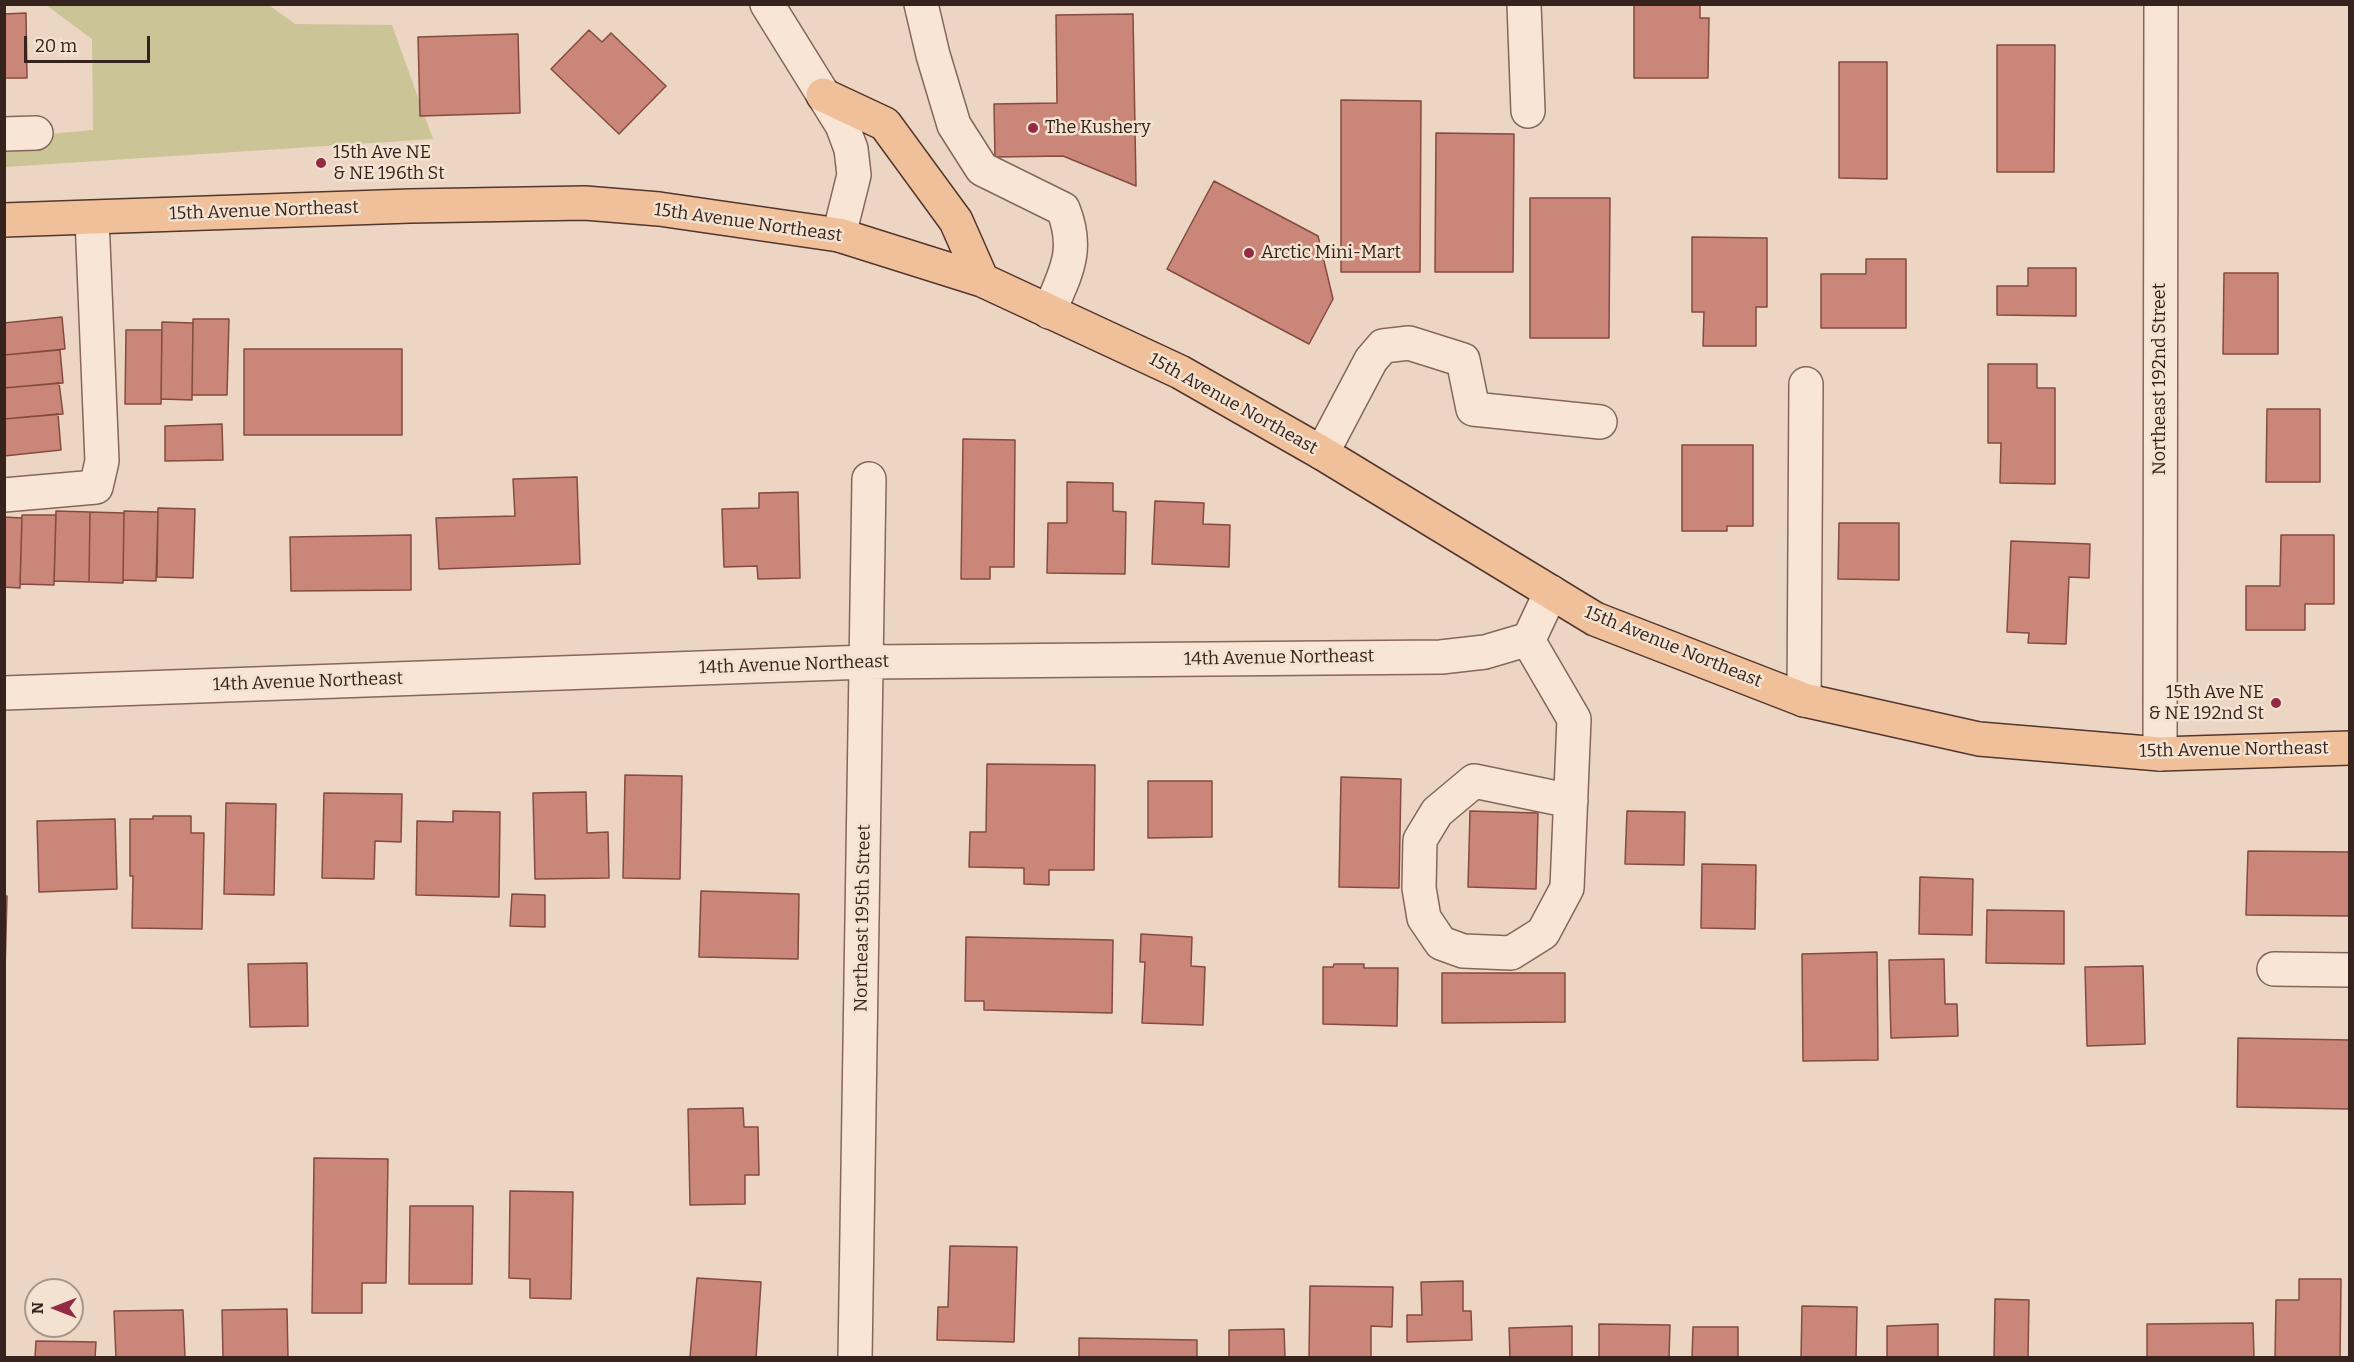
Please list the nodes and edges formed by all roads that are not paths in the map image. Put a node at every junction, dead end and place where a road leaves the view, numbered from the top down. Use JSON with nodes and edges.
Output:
{"nodes":[{"id":1,"x":767,"y":4,"type":"edge"},
{"id":2,"x":921,"y":4,"type":"edge"},
{"id":3,"x":1524,"y":4,"type":"edge"},
{"id":4,"x":2161,"y":4,"type":"edge"},
{"id":5,"x":823,"y":95,"type":"junction"},
{"id":6,"x":1528,"y":111,"type":"dead end"},
{"id":7,"x":92,"y":218,"type":"junction"},
{"id":8,"x":4,"y":220,"type":"edge"},
{"id":9,"x":839,"y":235,"type":"junction"},
{"id":10,"x":982,"y":280,"type":"junction"},
{"id":11,"x":1049,"y":312,"type":"junction"},
{"id":12,"x":1806,"y":384,"type":"dead end"},
{"id":13,"x":1600,"y":422,"type":"dead end"},
{"id":14,"x":1322,"y":453,"type":"junction"},
{"id":15,"x":869,"y":480,"type":"dead end"},
{"id":16,"x":4,"y":495,"type":"edge"},
{"id":17,"x":1551,"y":592,"type":"junction"},
{"id":18,"x":1528,"y":640,"type":"junction"},
{"id":19,"x":867,"y":662,"type":"junction"},
{"id":20,"x":4,"y":693,"type":"edge"},
{"id":21,"x":1804,"y":700,"type":"junction"},
{"id":22,"x":2349,"y":748,"type":"edge"},
{"id":23,"x":2160,"y":754,"type":"junction"},
{"id":24,"x":1571,"y":801,"type":"junction"},
{"id":25,"x":2274,"y":969,"type":"dead end"},
{"id":26,"x":2349,"y":970,"type":"edge"},
{"id":27,"x":855,"y":1358,"type":"edge"}],
"edges":[{"from":1,"to":5,"type":"street"},
{"from":2,"to":11,"type":"street"},
{"from":3,"to":6,"type":"street"},
{"from":4,"to":23,"type":"street","name":"Northeast 192nd Street"},
{"from":5,"to":9,"type":"street"},
{"from":5,"to":10,"type":"main road"},
{"from":7,"to":8,"type":"main road","name":"15th Avenue Northeast"},
{"from":7,"to":9,"type":"main road","name":"15th Avenue Northeast"},
{"from":7,"to":16,"type":"street"},
{"from":9,"to":10,"type":"main road","name":"15th Avenue Northeast"},
{"from":10,"to":11,"type":"main road","name":"15th Avenue Northeast"},
{"from":11,"to":14,"type":"main road","name":"15th Avenue Northeast"},
{"from":12,"to":21,"type":"street"},
{"from":13,"to":14,"type":"street"},
{"from":14,"to":17,"type":"main road","name":"15th Avenue Northeast"},
{"from":15,"to":19,"type":"street","name":"Northeast 195th Street"},
{"from":17,"to":18,"type":"street"},
{"from":17,"to":21,"type":"main road","name":"15th Avenue Northeast"},
{"from":18,"to":19,"type":"street","name":"14th Avenue Northeast"},
{"from":18,"to":24,"type":"street"},
{"from":19,"to":20,"type":"street","name":"14th Avenue Northeast"},
{"from":19,"to":27,"type":"street","name":"Northeast 195th Street"},
{"from":21,"to":23,"type":"main road","name":"15th Avenue Northeast"},
{"from":22,"to":23,"type":"main road","name":"15th Avenue Northeast"},
{"from":24,"to":24,"type":"street"},
{"from":25,"to":26,"type":"street"}]}
